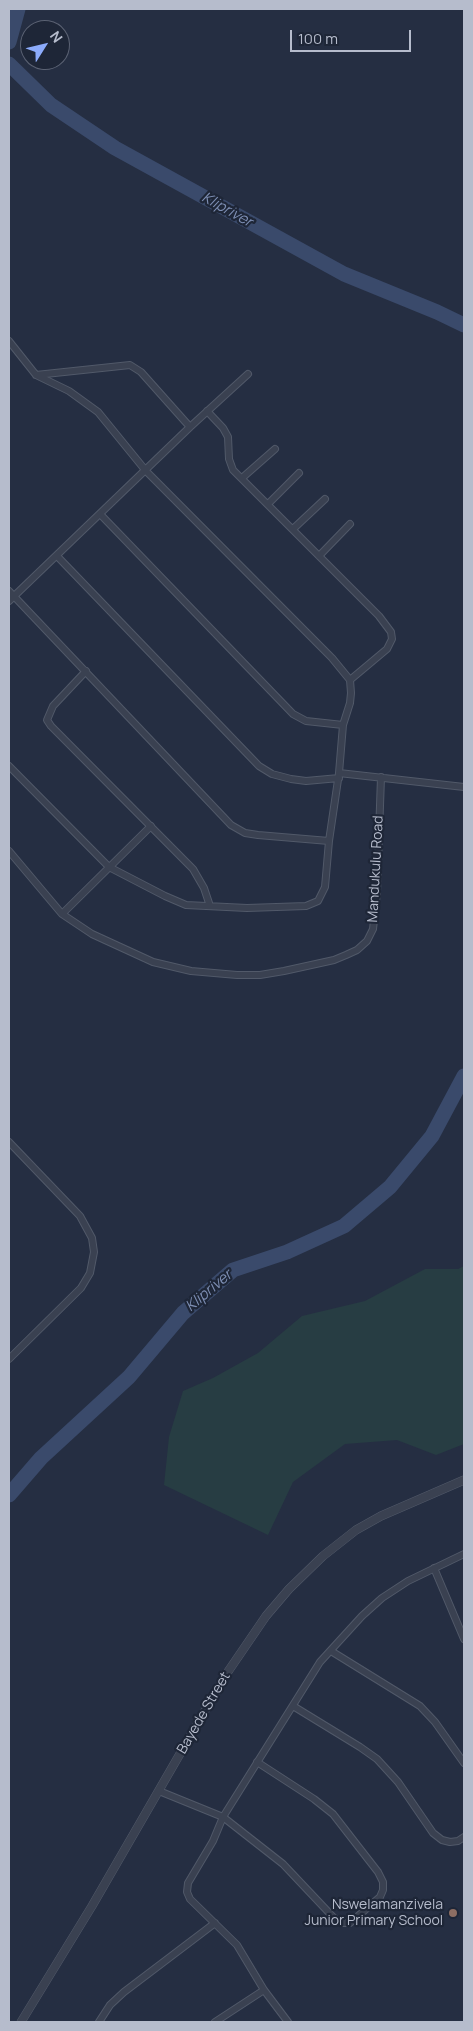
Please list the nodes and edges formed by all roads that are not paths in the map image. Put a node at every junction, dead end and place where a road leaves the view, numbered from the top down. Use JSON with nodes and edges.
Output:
{"nodes":[{"id":1,"x":9,"y":341,"type":"edge"},
{"id":2,"x":248,"y":374,"type":"dead end"},
{"id":3,"x":36,"y":375,"type":"junction"},
{"id":4,"x":207,"y":411,"type":"junction"},
{"id":5,"x":190,"y":427,"type":"junction"},
{"id":6,"x":275,"y":449,"type":"dead end"},
{"id":7,"x":146,"y":471,"type":"junction"},
{"id":8,"x":299,"y":473,"type":"dead end"},
{"id":9,"x":242,"y":478,"type":"junction"},
{"id":10,"x":325,"y":498,"type":"dead end"},
{"id":11,"x":268,"y":504,"type":"junction"},
{"id":12,"x":100,"y":514,"type":"junction"},
{"id":13,"x":350,"y":524,"type":"dead end"},
{"id":14,"x":292,"y":529,"type":"junction"},
{"id":15,"x":56,"y":556,"type":"junction"},
{"id":16,"x":319,"y":556,"type":"junction"},
{"id":17,"x":10,"y":596,"type":"edge"},
{"id":18,"x":86,"y":671,"type":"junction"},
{"id":19,"x":350,"y":680,"type":"junction"},
{"id":20,"x":343,"y":726,"type":"junction"},
{"id":21,"x":9,"y":766,"type":"edge"},
{"id":22,"x":339,"y":776,"type":"junction"},
{"id":23,"x":381,"y":777,"type":"junction"},
{"id":24,"x":464,"y":787,"type":"edge"},
{"id":25,"x":151,"y":826,"type":"junction"},
{"id":26,"x":329,"y":841,"type":"junction"},
{"id":27,"x":9,"y":851,"type":"edge"},
{"id":28,"x":110,"y":867,"type":"junction"},
{"id":29,"x":210,"y":906,"type":"junction"},
{"id":30,"x":62,"y":914,"type":"junction"},
{"id":31,"x":9,"y":1142,"type":"edge"},
{"id":32,"x":9,"y":1359,"type":"edge"},
{"id":33,"x":464,"y":1480,"type":"edge"},
{"id":34,"x":464,"y":1554,"type":"edge"},
{"id":35,"x":434,"y":1568,"type":"junction"},
{"id":36,"x":464,"y":1640,"type":"edge"},
{"id":37,"x":331,"y":1651,"type":"junction"},
{"id":38,"x":293,"y":1706,"type":"junction"},
{"id":39,"x":256,"y":1762,"type":"junction"},
{"id":40,"x":464,"y":1762,"type":"edge"},
{"id":41,"x":157,"y":1794,"type":"junction"},
{"id":42,"x":223,"y":1817,"type":"junction"},
{"id":43,"x":464,"y":1837,"type":"edge"},
{"id":44,"x":215,"y":1923,"type":"junction"},
{"id":45,"x":264,"y":1990,"type":"junction"},
{"id":46,"x":21,"y":2022,"type":"edge"},
{"id":47,"x":99,"y":2022,"type":"edge"},
{"id":48,"x":215,"y":2022,"type":"edge"},
{"id":49,"x":288,"y":2022,"type":"edge"}],
"edges":[{"from":1,"to":3,"type":"street"},
{"from":2,"to":4,"type":"street"},
{"from":3,"to":5,"type":"street"},
{"from":3,"to":7,"type":"street"},
{"from":4,"to":5,"type":"street"},
{"from":4,"to":9,"type":"street"},
{"from":5,"to":7,"type":"street"},
{"from":6,"to":9,"type":"street"},
{"from":7,"to":12,"type":"street"},
{"from":7,"to":19,"type":"street"},
{"from":8,"to":11,"type":"street"},
{"from":9,"to":11,"type":"street"},
{"from":10,"to":14,"type":"street"},
{"from":11,"to":14,"type":"street"},
{"from":12,"to":15,"type":"street"},
{"from":12,"to":20,"type":"street"},
{"from":13,"to":16,"type":"street"},
{"from":14,"to":16,"type":"street"},
{"from":15,"to":17,"type":"street"},
{"from":15,"to":22,"type":"street"},
{"from":16,"to":19,"type":"street"},
{"from":17,"to":18,"type":"street"},
{"from":18,"to":25,"type":"street"},
{"from":18,"to":26,"type":"street"},
{"from":19,"to":20,"type":"street"},
{"from":20,"to":22,"type":"street"},
{"from":21,"to":28,"type":"street"},
{"from":22,"to":23,"type":"street"},
{"from":22,"to":26,"type":"street"},
{"from":23,"to":24,"type":"street"},
{"from":23,"to":30,"type":"street","name":"Mandukulu Road"},
{"from":25,"to":28,"type":"street"},
{"from":25,"to":29,"type":"street"},
{"from":26,"to":29,"type":"street"},
{"from":27,"to":30,"type":"street","name":"Mandukulu Road"},
{"from":28,"to":29,"type":"street"},
{"from":28,"to":30,"type":"street"},
{"from":31,"to":32,"type":"street"},
{"from":33,"to":41,"type":"street","name":"Bayede Street"},
{"from":34,"to":35,"type":"street"},
{"from":35,"to":36,"type":"street"},
{"from":35,"to":37,"type":"street"},
{"from":37,"to":38,"type":"street"},
{"from":37,"to":40,"type":"street"},
{"from":38,"to":39,"type":"street"},
{"from":38,"to":43,"type":"street"},
{"from":39,"to":42,"type":"street"},
{"from":39,"to":42,"type":"street"},
{"from":41,"to":42,"type":"street"},
{"from":41,"to":46,"type":"street","name":"Bayede Street"},
{"from":42,"to":44,"type":"street"},
{"from":44,"to":45,"type":"street"},
{"from":44,"to":47,"type":"street"},
{"from":45,"to":48,"type":"street"},
{"from":45,"to":49,"type":"street"}]}
